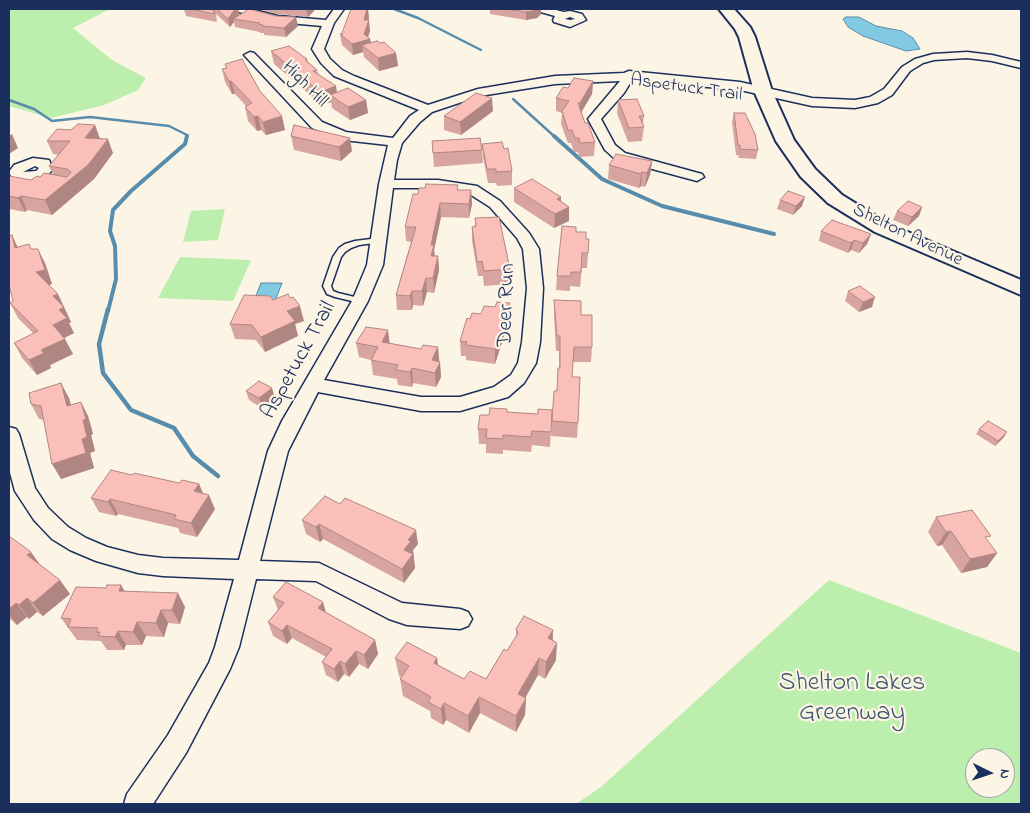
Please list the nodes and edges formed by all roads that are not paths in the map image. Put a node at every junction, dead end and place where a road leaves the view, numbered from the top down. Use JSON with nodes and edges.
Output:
{"nodes":[{"id":1,"x":239,"y":9,"type":"edge"},
{"id":2,"x":338,"y":9,"type":"edge"},
{"id":3,"x":541,"y":9,"type":"edge"},
{"id":4,"x":726,"y":9,"type":"edge"},
{"id":5,"x":562,"y":15,"type":"dead end"},
{"id":6,"x":329,"y":23,"type":"junction"},
{"id":7,"x":250,"y":55,"type":"dead end"},
{"id":8,"x":1021,"y":66,"type":"edge"},
{"id":9,"x":628,"y":78,"type":"junction"},
{"id":10,"x":765,"y":95,"type":"junction"},
{"id":11,"x":797,"y":99,"type":"joint"},
{"id":12,"x":428,"y":109,"type":"junction"},
{"id":13,"x":396,"y":142,"type":"junction"},
{"id":14,"x":12,"y":172,"type":"edge"},
{"id":15,"x":697,"y":177,"type":"dead end"},
{"id":16,"x":39,"y":179,"type":"edge"},
{"id":17,"x":386,"y":184,"type":"junction"},
{"id":18,"x":379,"y":240,"type":"junction"},
{"id":19,"x":1021,"y":288,"type":"edge"},
{"id":20,"x":360,"y":301,"type":"junction"},
{"id":21,"x":313,"y":385,"type":"junction"},
{"id":22,"x":9,"y":434,"type":"edge"},
{"id":23,"x":246,"y":570,"type":"junction"},
{"id":24,"x":460,"y":619,"type":"dead end"},
{"id":25,"x":138,"y":804,"type":"edge"}],
"edges":[{"from":1,"to":6,"type":"street"},
{"from":2,"to":6,"type":"street"},
{"from":3,"to":5,"type":"street"},
{"from":4,"to":10,"type":"main road","name":"Shelton Avenue"},
{"from":6,"to":12,"type":"street"},
{"from":7,"to":13,"type":"street","name":"High Hill"},
{"from":8,"to":11,"type":"street"},
{"from":9,"to":10,"type":"street","name":"Aspetuck Trail"},
{"from":9,"to":12,"type":"street","name":"Aspetuck Trail"},
{"from":9,"to":15,"type":"street"},
{"from":10,"to":11,"type":"street","name":"Aspetuck Trail"},
{"from":10,"to":19,"type":"main road","name":"Shelton Avenue"},
{"from":12,"to":13,"type":"street","name":"Aspetuck Trail"},
{"from":13,"to":17,"type":"street","name":"Aspetuck Trail"},
{"from":14,"to":16,"type":"street"},
{"from":17,"to":18,"type":"street","name":"Aspetuck Trail"},
{"from":17,"to":21,"type":"street","name":"Deer Run"},
{"from":18,"to":20,"type":"street","name":"Aspetuck Trail"},
{"from":18,"to":20,"type":"lane"},
{"from":20,"to":21,"type":"street","name":"Aspetuck Trail"},
{"from":21,"to":23,"type":"street","name":"Aspetuck Trail"},
{"from":22,"to":23,"type":"street"},
{"from":23,"to":24,"type":"street"},
{"from":23,"to":25,"type":"street","name":"Aspetuck Trail"}]}
